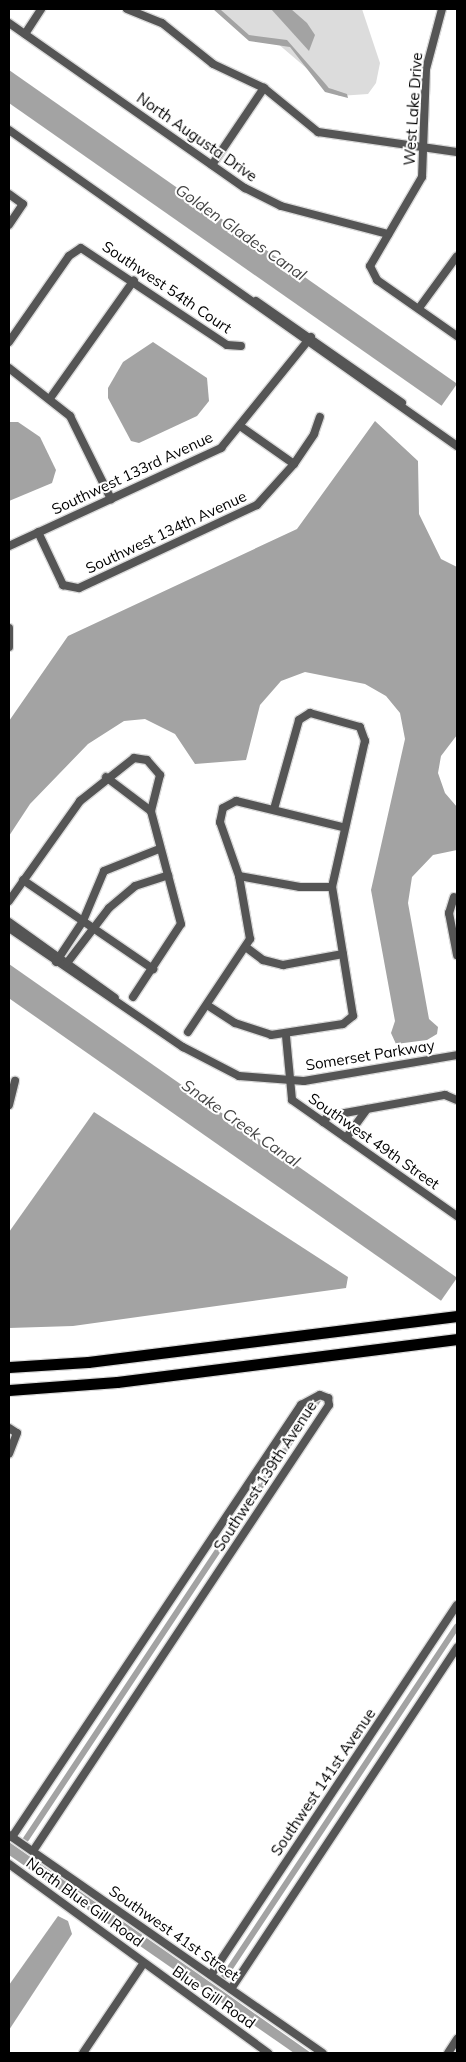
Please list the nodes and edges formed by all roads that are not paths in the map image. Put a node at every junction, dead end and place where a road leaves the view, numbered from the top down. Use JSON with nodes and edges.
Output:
{"nodes":[{"id":1,"x":41,"y":9,"type":"edge"},
{"id":2,"x":128,"y":9,"type":"edge"},
{"id":3,"x":442,"y":9,"type":"edge"},
{"id":4,"x":9,"y":23,"type":"edge"},
{"id":5,"x":25,"y":34,"type":"junction"},
{"id":6,"x":264,"y":88,"type":"junction"},
{"id":7,"x":9,"y":130,"type":"edge"},
{"id":8,"x":422,"y":148,"type":"junction"},
{"id":9,"x":457,"y":152,"type":"edge"},
{"id":10,"x":212,"y":165,"type":"junction"},
{"id":11,"x":9,"y":194,"type":"edge"},
{"id":12,"x":9,"y":224,"type":"edge"},
{"id":13,"x":388,"y":234,"type":"junction"},
{"id":14,"x":457,"y":256,"type":"edge"},
{"id":15,"x":134,"y":280,"type":"junction"},
{"id":16,"x":419,"y":308,"type":"junction"},
{"id":17,"x":457,"y":336,"type":"edge"},
{"id":18,"x":309,"y":340,"type":"junction"},
{"id":19,"x":9,"y":342,"type":"edge"},
{"id":20,"x":241,"y":346,"type":"dead end"},
{"id":21,"x":9,"y":368,"type":"edge"},
{"id":22,"x":51,"y":398,"type":"junction"},
{"id":23,"x":320,"y":417,"type":"dead end"},
{"id":24,"x":240,"y":426,"type":"junction"},
{"id":25,"x":456,"y":445,"type":"edge"},
{"id":26,"x":294,"y":464,"type":"junction"},
{"id":27,"x":111,"y":499,"type":"junction"},
{"id":28,"x":38,"y":532,"type":"junction"},
{"id":29,"x":9,"y":546,"type":"edge"},
{"id":30,"x":9,"y":628,"type":"edge"},
{"id":31,"x":9,"y":647,"type":"edge"},
{"id":32,"x":106,"y":777,"type":"junction"},
{"id":33,"x":274,"y":809,"type":"junction"},
{"id":34,"x":151,"y":811,"type":"junction"},
{"id":35,"x":343,"y":827,"type":"junction"},
{"id":36,"x":159,"y":849,"type":"junction"},
{"id":37,"x":168,"y":875,"type":"junction"},
{"id":38,"x":239,"y":876,"type":"junction"},
{"id":39,"x":23,"y":880,"type":"junction"},
{"id":40,"x":332,"y":887,"type":"junction"},
{"id":41,"x":454,"y":897,"type":"dead end"},
{"id":42,"x":9,"y":901,"type":"edge"},
{"id":43,"x":83,"y":920,"type":"junction"},
{"id":44,"x":9,"y":922,"type":"edge"},
{"id":45,"x":9,"y":928,"type":"edge"},
{"id":46,"x":93,"y":928,"type":"junction"},
{"id":47,"x":455,"y":935,"type":"edge"},
{"id":48,"x":247,"y":948,"type":"junction"},
{"id":49,"x":343,"y":954,"type":"junction"},
{"id":50,"x":457,"y":955,"type":"edge"},
{"id":51,"x":58,"y":958,"type":"junction"},
{"id":52,"x":66,"y":964,"type":"junction"},
{"id":53,"x":153,"y":969,"type":"junction"},
{"id":54,"x":133,"y":997,"type":"dead end"},
{"id":55,"x":207,"y":1005,"type":"junction"},
{"id":56,"x":188,"y":1032,"type":"dead end"},
{"id":57,"x":286,"y":1036,"type":"junction"},
{"id":58,"x":457,"y":1055,"type":"edge"},
{"id":59,"x":15,"y":1081,"type":"dead end"},
{"id":60,"x":287,"y":1082,"type":"junction"},
{"id":61,"x":457,"y":1101,"type":"edge"},
{"id":62,"x":9,"y":1105,"type":"edge"},
{"id":63,"x":367,"y":1109,"type":"junction"},
{"id":64,"x":323,"y":1122,"type":"junction"},
{"id":65,"x":346,"y":1138,"type":"junction"},
{"id":66,"x":457,"y":1216,"type":"edge"},
{"id":67,"x":457,"y":1316,"type":"edge"},
{"id":68,"x":457,"y":1339,"type":"edge"},
{"id":69,"x":9,"y":1367,"type":"edge"},
{"id":70,"x":9,"y":1390,"type":"edge"},
{"id":71,"x":9,"y":1428,"type":"edge"},
{"id":72,"x":9,"y":1454,"type":"edge"},
{"id":73,"x":457,"y":1605,"type":"edge"},
{"id":74,"x":457,"y":1648,"type":"edge"},
{"id":75,"x":10,"y":1836,"type":"edge"},
{"id":76,"x":33,"y":1852,"type":"junction"},
{"id":77,"x":9,"y":1864,"type":"edge"},
{"id":78,"x":143,"y":1964,"type":"junction"},
{"id":79,"x":211,"y":1975,"type":"junction"},
{"id":80,"x":230,"y":1989,"type":"junction"},
{"id":81,"x":457,"y":2039,"type":"edge"},
{"id":82,"x":83,"y":2053,"type":"edge"},
{"id":83,"x":268,"y":2053,"type":"edge"},
{"id":84,"x":323,"y":2053,"type":"edge"},
{"id":85,"x":448,"y":2053,"type":"edge"}],
"edges":[{"from":1,"to":5,"type":"street"},
{"from":2,"to":6,"type":"street"},
{"from":3,"to":8,"type":"street","name":"West Lake Drive"},
{"from":4,"to":5,"type":"street","name":"North Augusta Drive"},
{"from":5,"to":10,"type":"street","name":"North Augusta Drive"},
{"from":6,"to":8,"type":"street"},
{"from":6,"to":10,"type":"street"},
{"from":7,"to":18,"type":"street"},
{"from":8,"to":9,"type":"street"},
{"from":8,"to":13,"type":"street","name":"West Lake Drive"},
{"from":10,"to":13,"type":"street","name":"North Augusta Drive"},
{"from":11,"to":12,"type":"street"},
{"from":13,"to":16,"type":"street","name":"West Lake Drive"},
{"from":14,"to":16,"type":"street"},
{"from":15,"to":19,"type":"street","name":"Southwest 54th Court"},
{"from":15,"to":20,"type":"street","name":"Southwest 54th Court"},
{"from":15,"to":22,"type":"street"},
{"from":16,"to":17,"type":"street"},
{"from":18,"to":24,"type":"street","name":"Southwest 133rd Avenue"},
{"from":18,"to":25,"type":"street"},
{"from":21,"to":22,"type":"street"},
{"from":22,"to":27,"type":"street"},
{"from":23,"to":26,"type":"street","name":"Southwest 134th Avenue"},
{"from":24,"to":26,"type":"street"},
{"from":24,"to":27,"type":"street","name":"Southwest 133rd Avenue"},
{"from":26,"to":28,"type":"street","name":"Southwest 134th Avenue"},
{"from":27,"to":28,"type":"street","name":"Southwest 133rd Avenue"},
{"from":28,"to":29,"type":"street","name":"Southwest 133rd Avenue"},
{"from":30,"to":31,"type":"street"},
{"from":32,"to":34,"type":"street"},
{"from":32,"to":34,"type":"street"},
{"from":32,"to":39,"type":"street"},
{"from":33,"to":35,"type":"street"},
{"from":33,"to":35,"type":"street"},
{"from":33,"to":38,"type":"street"},
{"from":34,"to":36,"type":"street"},
{"from":35,"to":40,"type":"street"},
{"from":36,"to":37,"type":"street"},
{"from":36,"to":43,"type":"street"},
{"from":37,"to":46,"type":"street"},
{"from":37,"to":53,"type":"street"},
{"from":38,"to":40,"type":"street"},
{"from":38,"to":48,"type":"street"},
{"from":39,"to":42,"type":"street"},
{"from":39,"to":43,"type":"street"},
{"from":40,"to":49,"type":"street"},
{"from":41,"to":47,"type":"street"},
{"from":43,"to":46,"type":"street"},
{"from":43,"to":51,"type":"street"},
{"from":44,"to":51,"type":"street"},
{"from":45,"to":51,"type":"street"},
{"from":46,"to":52,"type":"street"},
{"from":46,"to":53,"type":"street"},
{"from":47,"to":50,"type":"street"},
{"from":48,"to":49,"type":"street"},
{"from":48,"to":55,"type":"street"},
{"from":49,"to":57,"type":"street"},
{"from":51,"to":52,"type":"street"},
{"from":52,"to":60,"type":"street"},
{"from":53,"to":54,"type":"street"},
{"from":55,"to":56,"type":"street"},
{"from":55,"to":57,"type":"street"},
{"from":57,"to":60,"type":"street"},
{"from":58,"to":60,"type":"street","name":"Somerset Parkway"},
{"from":59,"to":62,"type":"street"},
{"from":60,"to":64,"type":"street","name":"Southwest 49th Street"},
{"from":61,"to":63,"type":"street"},
{"from":63,"to":64,"type":"street"},
{"from":63,"to":65,"type":"street"},
{"from":64,"to":65,"type":"street","name":"Southwest 49th Street"},
{"from":65,"to":66,"type":"street","name":"Southwest 49th Street"},
{"from":67,"to":69,"type":"highway"},
{"from":68,"to":70,"type":"highway"},
{"from":71,"to":72,"type":"street"},
{"from":73,"to":79,"type":"street","name":"Southwest 141st Avenue"},
{"from":74,"to":80,"type":"street"},
{"from":75,"to":76,"type":"street","name":"Southwest 41st Street"},
{"from":75,"to":76,"type":"street","name":"Southwest 139th Avenue"},
{"from":76,"to":79,"type":"street","name":"Southwest 41st Street"},
{"from":77,"to":78,"type":"street","name":"North Blue Gill Road"},
{"from":78,"to":82,"type":"street"},
{"from":78,"to":83,"type":"street","name":"Blue Gill Road"},
{"from":79,"to":80,"type":"street","name":"Southwest 41st Street"},
{"from":80,"to":84,"type":"street","name":"Southwest 41st Street"},
{"from":81,"to":85,"type":"street"}]}
